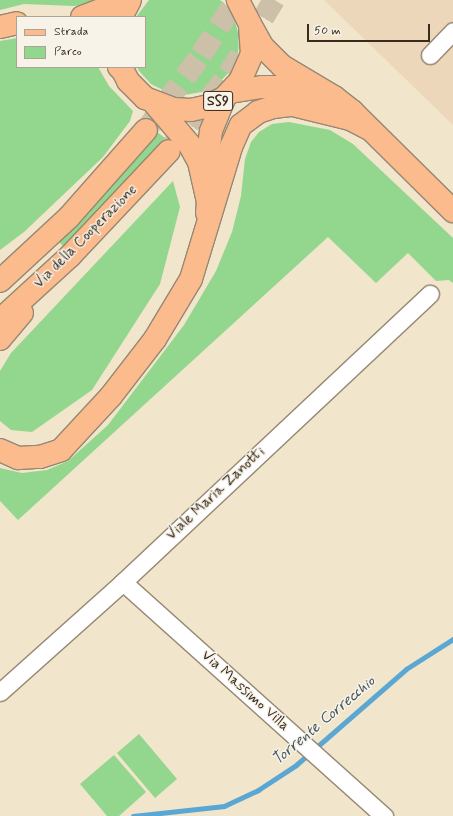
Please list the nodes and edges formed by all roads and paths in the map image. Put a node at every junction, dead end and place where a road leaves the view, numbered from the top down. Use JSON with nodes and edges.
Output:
{"nodes":[{"id":1,"x":126,"y":0,"type":"edge"},
{"id":2,"x":130,"y":0,"type":"edge"},
{"id":3,"x":238,"y":0,"type":"edge"},
{"id":4,"x":85,"y":16,"type":"edge"},
{"id":5,"x":122,"y":16,"type":"edge"},
{"id":6,"x":16,"y":23,"type":"edge"},
{"id":7,"x":250,"y":24,"type":"junction"},
{"id":8,"x":0,"y":27,"type":"edge"},
{"id":9,"x":453,"y":31,"type":"edge"},
{"id":10,"x":430,"y":55,"type":"dead end"},
{"id":11,"x":121,"y":68,"type":"edge"},
{"id":12,"x":227,"y":95,"type":"junction"},
{"id":13,"x":334,"y":97,"type":"junction"},
{"id":14,"x":155,"y":104,"type":"junction"},
{"id":15,"x":368,"y":128,"type":"junction"},
{"id":16,"x":146,"y":130,"type":"tunnel mouth"},
{"id":17,"x":169,"y":151,"type":"tunnel mouth"},
{"id":18,"x":204,"y":180,"type":"junction"},
{"id":19,"x":453,"y":211,"type":"edge"},
{"id":20,"x":206,"y":232,"type":"junction"},
{"id":21,"x":48,"y":240,"type":"junction"},
{"id":22,"x":70,"y":256,"type":"junction"},
{"id":23,"x":0,"y":273,"type":"edge"},
{"id":24,"x":0,"y":281,"type":"edge"},
{"id":25,"x":430,"y":294,"type":"dead end"},
{"id":26,"x":0,"y":320,"type":"edge"},
{"id":27,"x":0,"y":339,"type":"edge"},
{"id":28,"x":0,"y":450,"type":"edge"},
{"id":29,"x":123,"y":582,"type":"junction"},
{"id":30,"x":0,"y":692,"type":"edge"},
{"id":31,"x":384,"y":816,"type":"edge"}],
"edges":[{"from":1,"to":4,"type":"main road"},
{"from":2,"to":5,"type":"main road"},
{"from":3,"to":7,"type":"main road","number":"SS9"},
{"from":6,"to":8,"type":"main road"},
{"from":7,"to":12,"type":"main road","number":"SS9"},
{"from":7,"to":13,"type":"main road","number":"SS9"},
{"from":9,"to":10,"type":"street"},
{"from":11,"to":14,"type":"main road","number":"SS9"},
{"from":12,"to":13,"type":"main road","number":"SS9"},
{"from":12,"to":14,"type":"main road","number":"SS9"},
{"from":12,"to":18,"type":"main road"},
{"from":13,"to":15,"type":"main road","number":"SS9"},
{"from":14,"to":18,"type":"main road"},
{"from":15,"to":19,"type":"main road","number":"SS9"},
{"from":15,"to":20,"type":"main road"},
{"from":16,"to":21,"type":"main road","name":"Via della Cooperazione"},
{"from":17,"to":22,"type":"main road","name":"Via della Cooperazione"},
{"from":18,"to":20,"type":"main road"},
{"from":20,"to":28,"type":"main road"},
{"from":21,"to":23,"type":"main road"},
{"from":21,"to":24,"type":"main road","name":"Via della Cooperazione"},
{"from":22,"to":26,"type":"main road","name":"Via della Cooperazione"},
{"from":22,"to":27,"type":"main road"},
{"from":25,"to":29,"type":"street","name":"Viale Maria Zanotti"},
{"from":29,"to":30,"type":"street","name":"Viale Maria Zanotti"},
{"from":29,"to":31,"type":"street","name":"Via Massimo Villa"}]}
